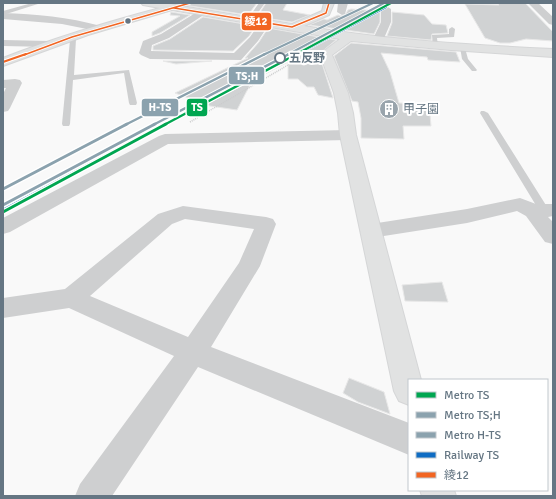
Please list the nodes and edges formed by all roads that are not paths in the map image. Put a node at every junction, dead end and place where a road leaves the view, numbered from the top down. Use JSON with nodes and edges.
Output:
{"nodes":[{"id":1,"x":38,"y":3,"type":"edge"},
{"id":2,"x":146,"y":3,"type":"edge"},
{"id":3,"x":190,"y":3,"type":"edge"},
{"id":4,"x":262,"y":3,"type":"edge"},
{"id":5,"x":329,"y":3,"type":"edge"},
{"id":6,"x":533,"y":3,"type":"edge"},
{"id":7,"x":174,"y":8,"type":"junction"},
{"id":8,"x":309,"y":10,"type":"dead end"},
{"id":9,"x":386,"y":10,"type":"dead end"},
{"id":10,"x":202,"y":12,"type":"junction"},
{"id":11,"x":3,"y":13,"type":"edge"},
{"id":12,"x":3,"y":16,"type":"edge"},
{"id":13,"x":250,"y":20,"type":"junction"},
{"id":14,"x":553,"y":22,"type":"edge"},
{"id":15,"x":266,"y":23,"type":"junction"},
{"id":16,"x":292,"y":27,"type":"junction"},
{"id":17,"x":97,"y":28,"type":"junction"},
{"id":18,"x":452,"y":29,"type":"dead end"},
{"id":19,"x":349,"y":37,"type":"junction"},
{"id":20,"x":69,"y":38,"type":"junction"},
{"id":21,"x":378,"y":40,"type":"junction"},
{"id":22,"x":3,"y":43,"type":"edge"},
{"id":23,"x":50,"y":44,"type":"junction"},
{"id":24,"x":435,"y":46,"type":"junction"},
{"id":25,"x":462,"y":48,"type":"junction"},
{"id":26,"x":553,"y":53,"type":"edge"},
{"id":27,"x":3,"y":62,"type":"edge"},
{"id":28,"x":474,"y":70,"type":"dead end"},
{"id":29,"x":69,"y":78,"type":"junction"},
{"id":30,"x":3,"y":84,"type":"edge"},
{"id":31,"x":132,"y":103,"type":"dead end"},
{"id":32,"x":3,"y":108,"type":"edge"},
{"id":33,"x":484,"y":113,"type":"dead end"},
{"id":34,"x":66,"y":124,"type":"dead end"},
{"id":35,"x":348,"y":135,"type":"junction"},
{"id":36,"x":544,"y":210,"type":"edge"},
{"id":37,"x":3,"y":227,"type":"edge"},
{"id":38,"x":371,"y":231,"type":"junction"},
{"id":39,"x":553,"y":238,"type":"edge"},
{"id":40,"x":71,"y":298,"type":"junction"},
{"id":41,"x":3,"y":308,"type":"edge"},
{"id":42,"x":193,"y":352,"type":"junction"},
{"id":43,"x":408,"y":387,"type":"edge"},
{"id":44,"x":408,"y":439,"type":"edge"},
{"id":45,"x":92,"y":496,"type":"edge"}],
"edges":[{"from":1,"to":11,"type":"lane"},
{"from":2,"to":7,"type":"street"},
{"from":3,"to":7,"type":"street"},
{"from":4,"to":13,"type":"lane"},
{"from":5,"to":16,"type":"street"},
{"from":6,"to":14,"type":"street"},
{"from":7,"to":10,"type":"street"},
{"from":7,"to":17,"type":"street"},
{"from":8,"to":16,"type":"street"},
{"from":9,"to":21,"type":"street"},
{"from":10,"to":13,"type":"street"},
{"from":10,"to":15,"type":"street"},
{"from":12,"to":17,"type":"street"},
{"from":13,"to":15,"type":"street"},
{"from":15,"to":16,"type":"street"},
{"from":16,"to":19,"type":"street"},
{"from":17,"to":20,"type":"street"},
{"from":18,"to":24,"type":"lane"},
{"from":19,"to":21,"type":"street"},
{"from":19,"to":35,"type":"street"},
{"from":20,"to":23,"type":"street"},
{"from":20,"to":29,"type":"lane"},
{"from":21,"to":24,"type":"street"},
{"from":22,"to":23,"type":"street"},
{"from":23,"to":27,"type":"street"},
{"from":24,"to":25,"type":"street"},
{"from":25,"to":26,"type":"street"},
{"from":25,"to":28,"type":"lane"},
{"from":29,"to":31,"type":"lane"},
{"from":29,"to":34,"type":"lane"},
{"from":30,"to":32,"type":"street"},
{"from":33,"to":36,"type":"lane"},
{"from":35,"to":37,"type":"street"},
{"from":35,"to":38,"type":"street"},
{"from":36,"to":38,"type":"street"},
{"from":36,"to":39,"type":"street"},
{"from":38,"to":43,"type":"street"},
{"from":40,"to":41,"type":"street"},
{"from":40,"to":42,"type":"street"},
{"from":40,"to":42,"type":"street"},
{"from":42,"to":44,"type":"street"},
{"from":42,"to":45,"type":"street"}]}
